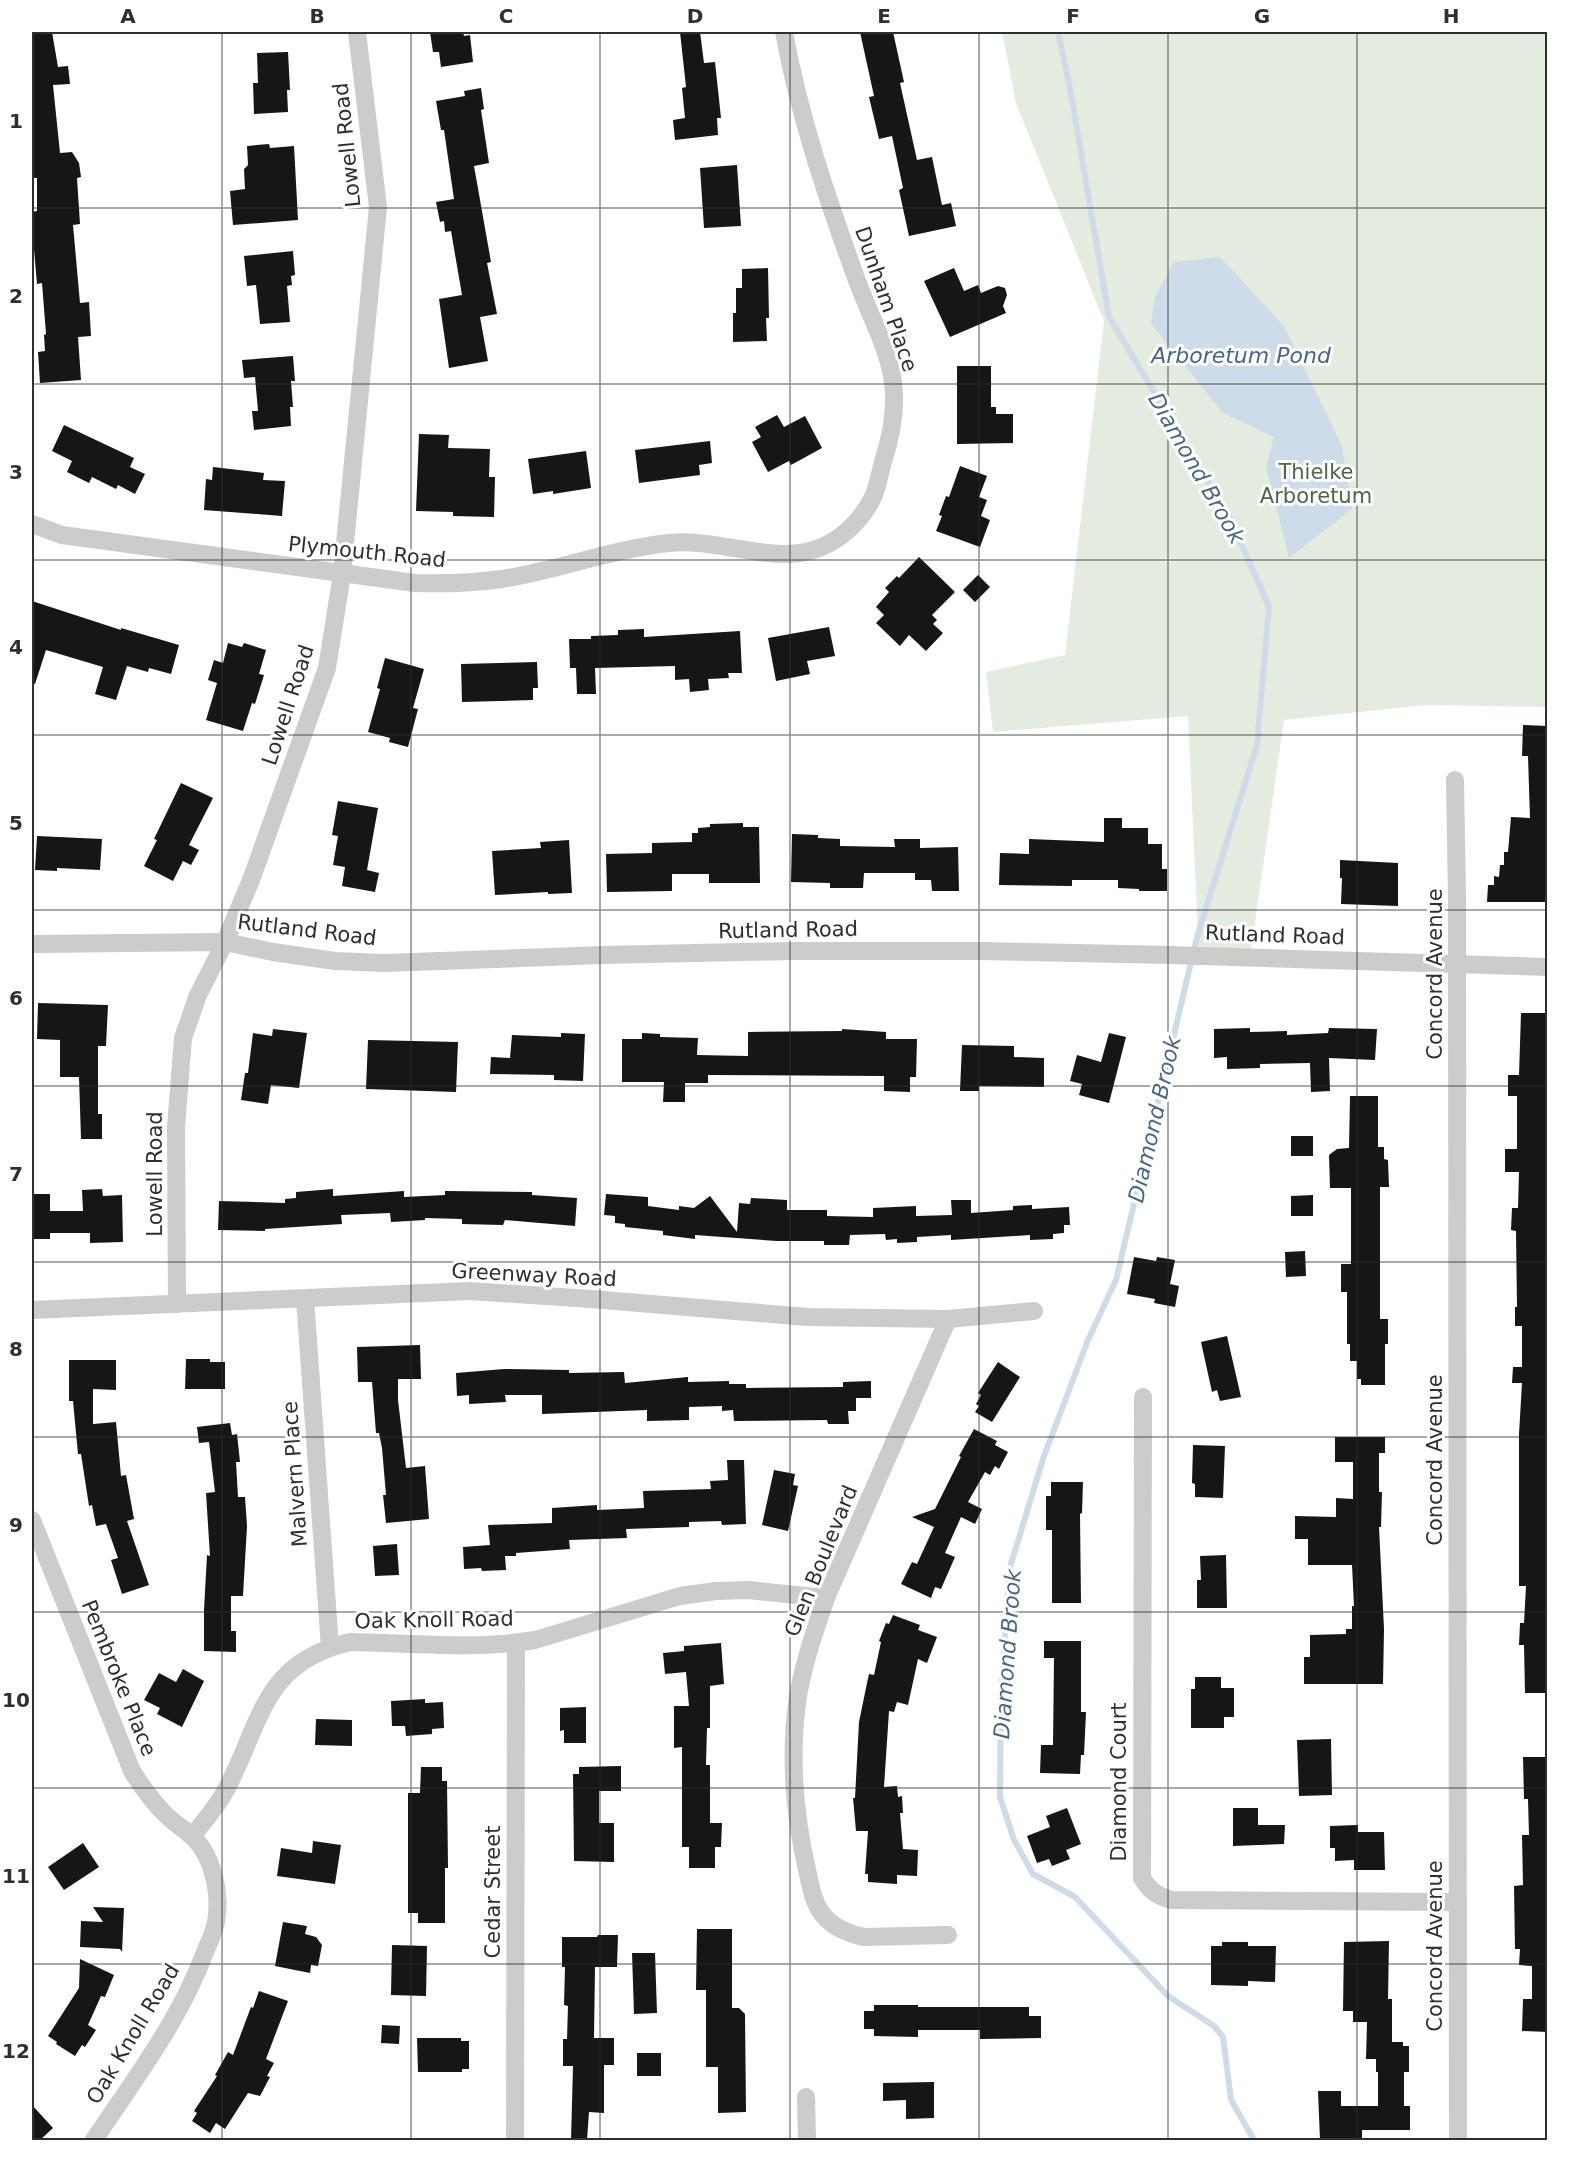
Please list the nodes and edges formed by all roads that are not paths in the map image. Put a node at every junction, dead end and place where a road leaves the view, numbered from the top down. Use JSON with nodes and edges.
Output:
{"nodes":[{"id":1,"x":357,"y":32,"type":"edge"},
{"id":2,"x":784,"y":32,"type":"edge"},
{"id":3,"x":32,"y":524,"type":"edge"},
{"id":4,"x":771,"y":553,"type":"joint"},
{"id":5,"x":342,"y":574,"type":"junction"},
{"id":6,"x":1455,"y":780,"type":"dead end"},
{"id":7,"x":225,"y":942,"type":"junction"},
{"id":8,"x":32,"y":944,"type":"edge"},
{"id":9,"x":1457,"y":964,"type":"junction"},
{"id":10,"x":1548,"y":967,"type":"edge"},
{"id":11,"x":305,"y":1299,"type":"junction"},
{"id":12,"x":177,"y":1304,"type":"junction"},
{"id":13,"x":32,"y":1310,"type":"edge"},
{"id":14,"x":1034,"y":1311,"type":"dead end"},
{"id":15,"x":948,"y":1319,"type":"junction"},
{"id":16,"x":1143,"y":1397,"type":"dead end"},
{"id":17,"x":32,"y":1520,"type":"edge"},
{"id":18,"x":826,"y":1598,"type":"junction"},
{"id":19,"x":516,"y":1643,"type":"junction"},
{"id":20,"x":330,"y":1647,"type":"junction"},
{"id":21,"x":193,"y":1835,"type":"junction"},
{"id":22,"x":1458,"y":1902,"type":"junction"},
{"id":23,"x":948,"y":1935,"type":"dead end"},
{"id":24,"x":806,"y":2097,"type":"dead end"},
{"id":25,"x":94,"y":2140,"type":"edge"},
{"id":26,"x":515,"y":2140,"type":"edge"},
{"id":27,"x":807,"y":2140,"type":"edge"},
{"id":28,"x":1458,"y":2140,"type":"edge"}],
"edges":[{"from":1,"to":5,"type":"street","name":"Lowell Road"},
{"from":2,"to":4,"type":"street","name":"Dunham Place"},
{"from":3,"to":5,"type":"street","name":"Plymouth Road"},
{"from":4,"to":5,"type":"street","name":"Plymouth Road"},
{"from":5,"to":7,"type":"street","name":"Lowell Road"},
{"from":6,"to":9,"type":"street","name":"Concord Avenue"},
{"from":7,"to":8,"type":"street","name":"Rutland Road"},
{"from":7,"to":9,"type":"street","name":"Rutland Road"},
{"from":7,"to":12,"type":"street","name":"Lowell Road"},
{"from":9,"to":10,"type":"street","name":"Rutland Road"},
{"from":9,"to":22,"type":"street","name":"Concord Avenue"},
{"from":11,"to":12,"type":"street","name":"Greenway Road"},
{"from":11,"to":15,"type":"street","name":"Greenway Road"},
{"from":11,"to":20,"type":"street","name":"Malvern Place"},
{"from":12,"to":13,"type":"street","name":"Greenway Road"},
{"from":14,"to":15,"type":"street","name":"Greenway Road"},
{"from":15,"to":18,"type":"street","name":"Glen Boulevard"},
{"from":16,"to":22,"type":"street","name":"Diamond Court"},
{"from":17,"to":21,"type":"street","name":"Pembroke Place"},
{"from":18,"to":19,"type":"street","name":"Oak Knoll Road"},
{"from":18,"to":23,"type":"street","name":"Glen Boulevard"},
{"from":19,"to":20,"type":"street","name":"Oak Knoll Road"},
{"from":19,"to":26,"type":"street","name":"Cedar Street"},
{"from":20,"to":21,"type":"street","name":"Oak Knoll Road"},
{"from":21,"to":25,"type":"street","name":"Oak Knoll Road"},
{"from":22,"to":28,"type":"street","name":"Concord Avenue"},
{"from":24,"to":27,"type":"street"}]}
